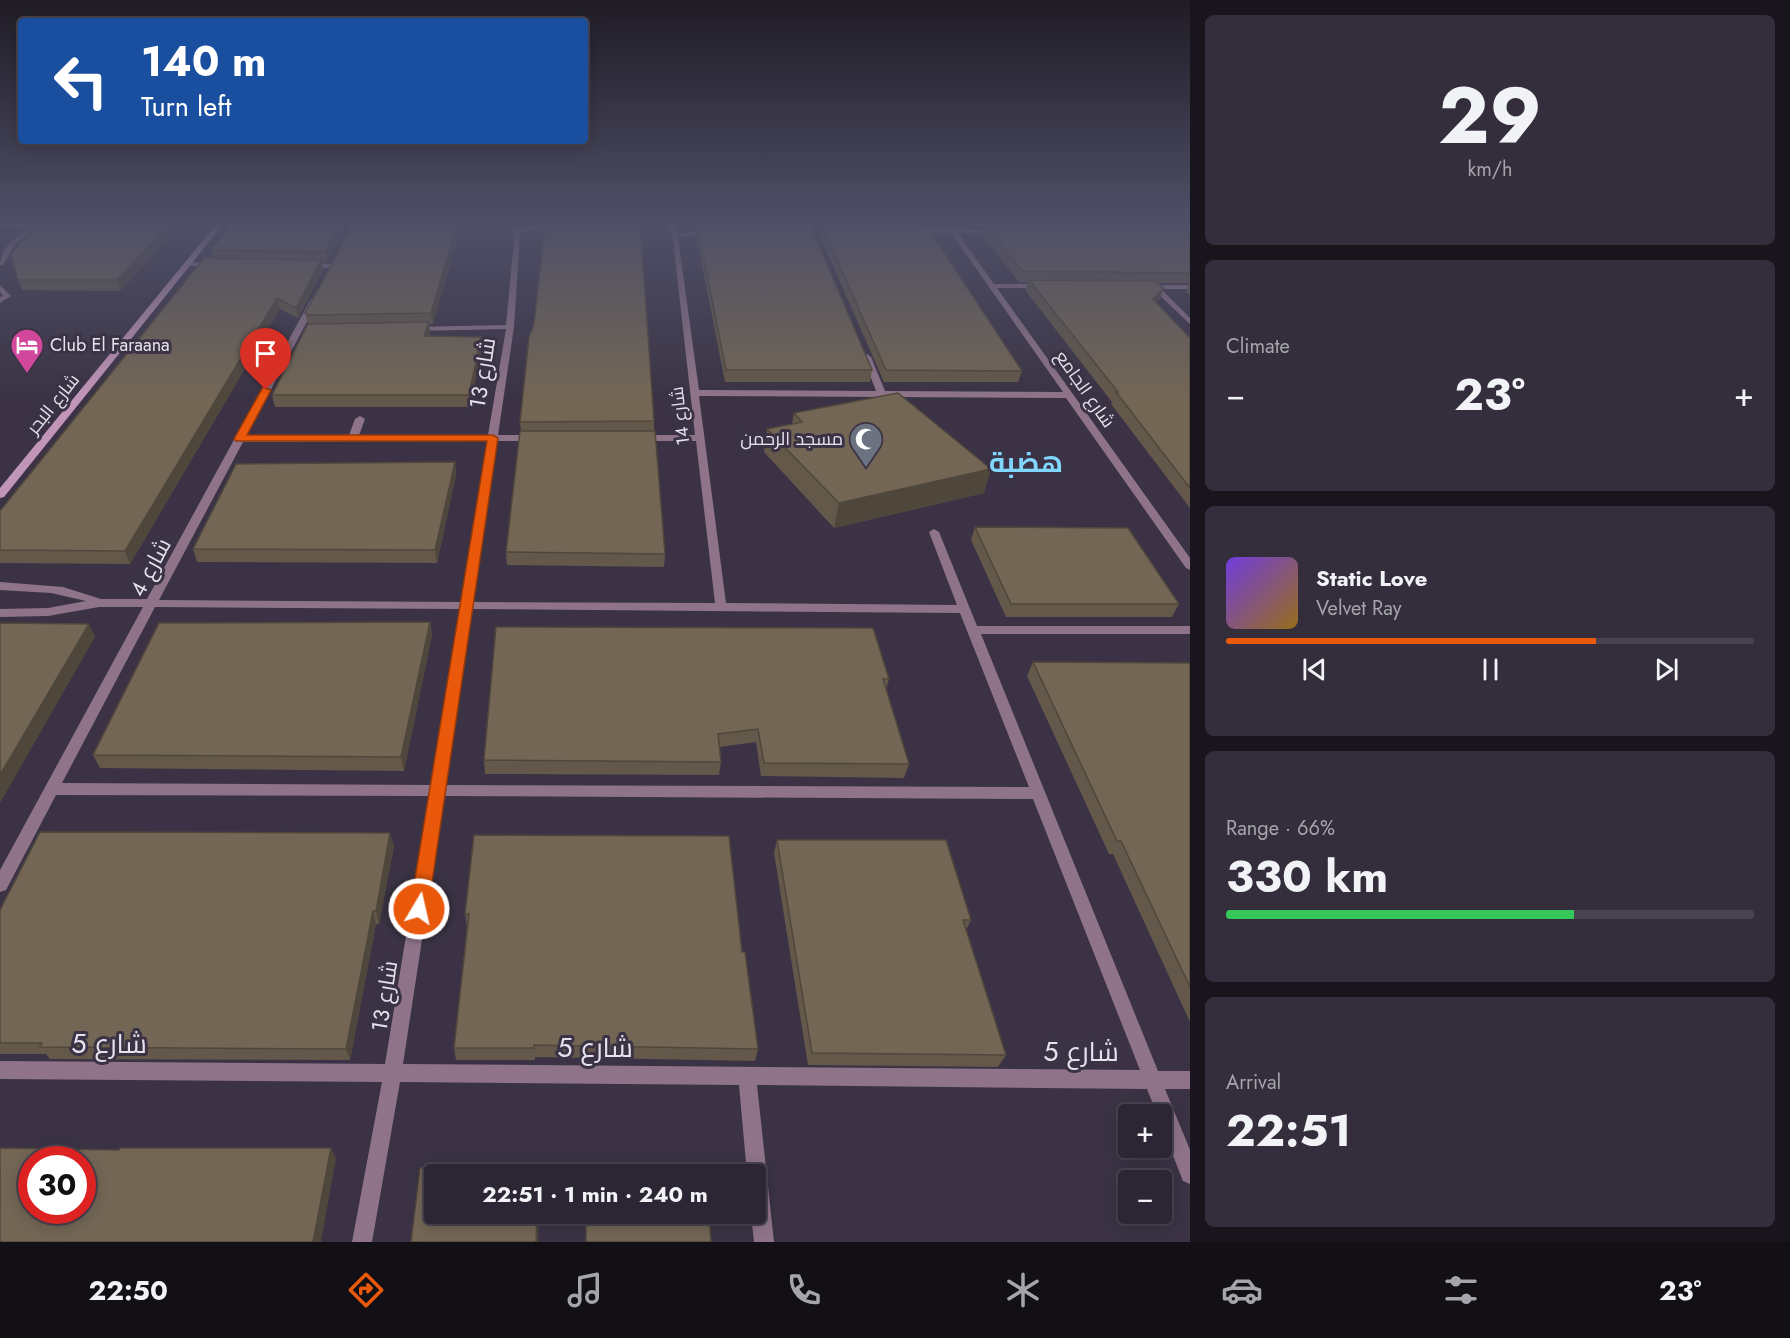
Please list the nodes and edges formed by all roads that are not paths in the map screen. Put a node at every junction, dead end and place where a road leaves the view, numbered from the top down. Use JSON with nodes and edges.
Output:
{"nodes":[{"id":1,"x":175,"y":280,"type":"edge"},
{"id":2,"x":512,"y":280,"type":"edge"},
{"id":3,"x":680,"y":280,"type":"edge"},
{"id":4,"x":987,"y":280,"type":"edge"},
{"id":5,"x":991,"y":286,"type":"junction"},
{"id":6,"x":1050,"y":286,"type":"edge"},
{"id":7,"x":0,"y":287,"type":"edge"},
{"id":8,"x":1143,"y":287,"type":"edge"},
{"id":9,"x":1155,"y":287,"type":"junction"},
{"id":10,"x":1190,"y":287,"type":"edge"},
{"id":11,"x":318,"y":294,"type":"edge"},
{"id":12,"x":0,"y":301,"type":"edge"},
{"id":13,"x":1190,"y":322,"type":"edge"},
{"id":14,"x":510,"y":327,"type":"junction"},
{"id":15,"x":404,"y":329,"type":"edge"},
{"id":16,"x":863,"y":350,"type":"edge"},
{"id":17,"x":694,"y":393,"type":"junction"},
{"id":18,"x":882,"y":394,"type":"junction"},
{"id":19,"x":1069,"y":395,"type":"junction"},
{"id":20,"x":360,"y":419,"type":"dead end"},
{"id":21,"x":353,"y":438,"type":"junction"},
{"id":22,"x":493,"y":438,"type":"junction"},
{"id":23,"x":550,"y":438,"type":"edge"},
{"id":24,"x":630,"y":438,"type":"edge"},
{"id":25,"x":699,"y":438,"type":"junction"},
{"id":26,"x":240,"y":439,"type":"junction"},
{"id":27,"x":0,"y":495,"type":"edge"},
{"id":28,"x":934,"y":532,"type":"dead end"},
{"id":29,"x":1185,"y":552,"type":"edge"},
{"id":30,"x":1190,"y":566,"type":"edge"},
{"id":31,"x":0,"y":586,"type":"edge"},
{"id":32,"x":99,"y":603,"type":"junction"},
{"id":33,"x":153,"y":603,"type":"junction"},
{"id":34,"x":466,"y":606,"type":"junction"},
{"id":35,"x":721,"y":608,"type":"junction"},
{"id":36,"x":965,"y":609,"type":"junction"},
{"id":37,"x":0,"y":613,"type":"edge"},
{"id":38,"x":973,"y":630,"type":"junction"},
{"id":39,"x":1190,"y":630,"type":"edge"},
{"id":40,"x":52,"y":789,"type":"junction"},
{"id":41,"x":437,"y":791,"type":"junction"},
{"id":42,"x":1038,"y":793,"type":"junction"},
{"id":43,"x":0,"y":885,"type":"edge"},
{"id":44,"x":0,"y":1070,"type":"edge"},
{"id":45,"x":393,"y":1073,"type":"junction"},
{"id":46,"x":747,"y":1077,"type":"junction"},
{"id":47,"x":1152,"y":1079,"type":"junction"},
{"id":48,"x":1190,"y":1080,"type":"edge"},
{"id":49,"x":1190,"y":1174,"type":"edge"},
{"id":50,"x":362,"y":1242,"type":"edge"},
{"id":51,"x":764,"y":1242,"type":"edge"}],
"edges":[{"from":1,"to":27,"type":"main road","name":"شارع البحر"},
{"from":2,"to":14,"type":"street","name":"شارع 13"},
{"from":3,"to":17,"type":"street","name":"شارع 14"},
{"from":4,"to":5,"type":"street","name":"شارع الجامع"},
{"from":5,"to":6,"type":"street"},
{"from":5,"to":19,"type":"street","name":"شارع الجامع"},
{"from":7,"to":12,"type":"street"},
{"from":8,"to":9,"type":"street"},
{"from":9,"to":10,"type":"street"},
{"from":9,"to":13,"type":"street"},
{"from":11,"to":26,"type":"street","name":"شارع 4"},
{"from":14,"to":15,"type":"street"},
{"from":14,"to":22,"type":"street","name":"شارع 13"},
{"from":16,"to":18,"type":"street"},
{"from":17,"to":18,"type":"street"},
{"from":17,"to":25,"type":"street","name":"شارع 14"},
{"from":18,"to":19,"type":"street"},
{"from":19,"to":29,"type":"street","name":"شارع الجامع"},
{"from":20,"to":21,"type":"street"},
{"from":21,"to":22,"type":"street"},
{"from":21,"to":26,"type":"street"},
{"from":22,"to":23,"type":"street"},
{"from":22,"to":34,"type":"street","name":"شارع 13"},
{"from":24,"to":25,"type":"street"},
{"from":25,"to":35,"type":"street","name":"شارع 14"},
{"from":26,"to":33,"type":"street","name":"شارع 4"},
{"from":28,"to":36,"type":"street"},
{"from":29,"to":30,"type":"street","name":"شارع الجامع"},
{"from":31,"to":32,"type":"street"},
{"from":32,"to":33,"type":"street"},
{"from":32,"to":37,"type":"street"},
{"from":33,"to":34,"type":"street"},
{"from":33,"to":40,"type":"street","name":"شارع 4"},
{"from":34,"to":35,"type":"street"},
{"from":34,"to":41,"type":"street","name":"شارع 13"},
{"from":35,"to":36,"type":"street"},
{"from":36,"to":38,"type":"street"},
{"from":38,"to":39,"type":"street"},
{"from":38,"to":42,"type":"street"},
{"from":40,"to":41,"type":"street"},
{"from":40,"to":43,"type":"street","name":"شارع 4"},
{"from":41,"to":42,"type":"street"},
{"from":41,"to":45,"type":"street","name":"شارع 13"},
{"from":42,"to":47,"type":"street"},
{"from":44,"to":45,"type":"street","name":"شارع 5"},
{"from":45,"to":46,"type":"street","name":"شارع 5"},
{"from":45,"to":50,"type":"street","name":"شارع 13"},
{"from":46,"to":47,"type":"street","name":"شارع 5"},
{"from":46,"to":51,"type":"street"},
{"from":47,"to":48,"type":"street","name":"شارع 5"},
{"from":47,"to":49,"type":"street"}]}
